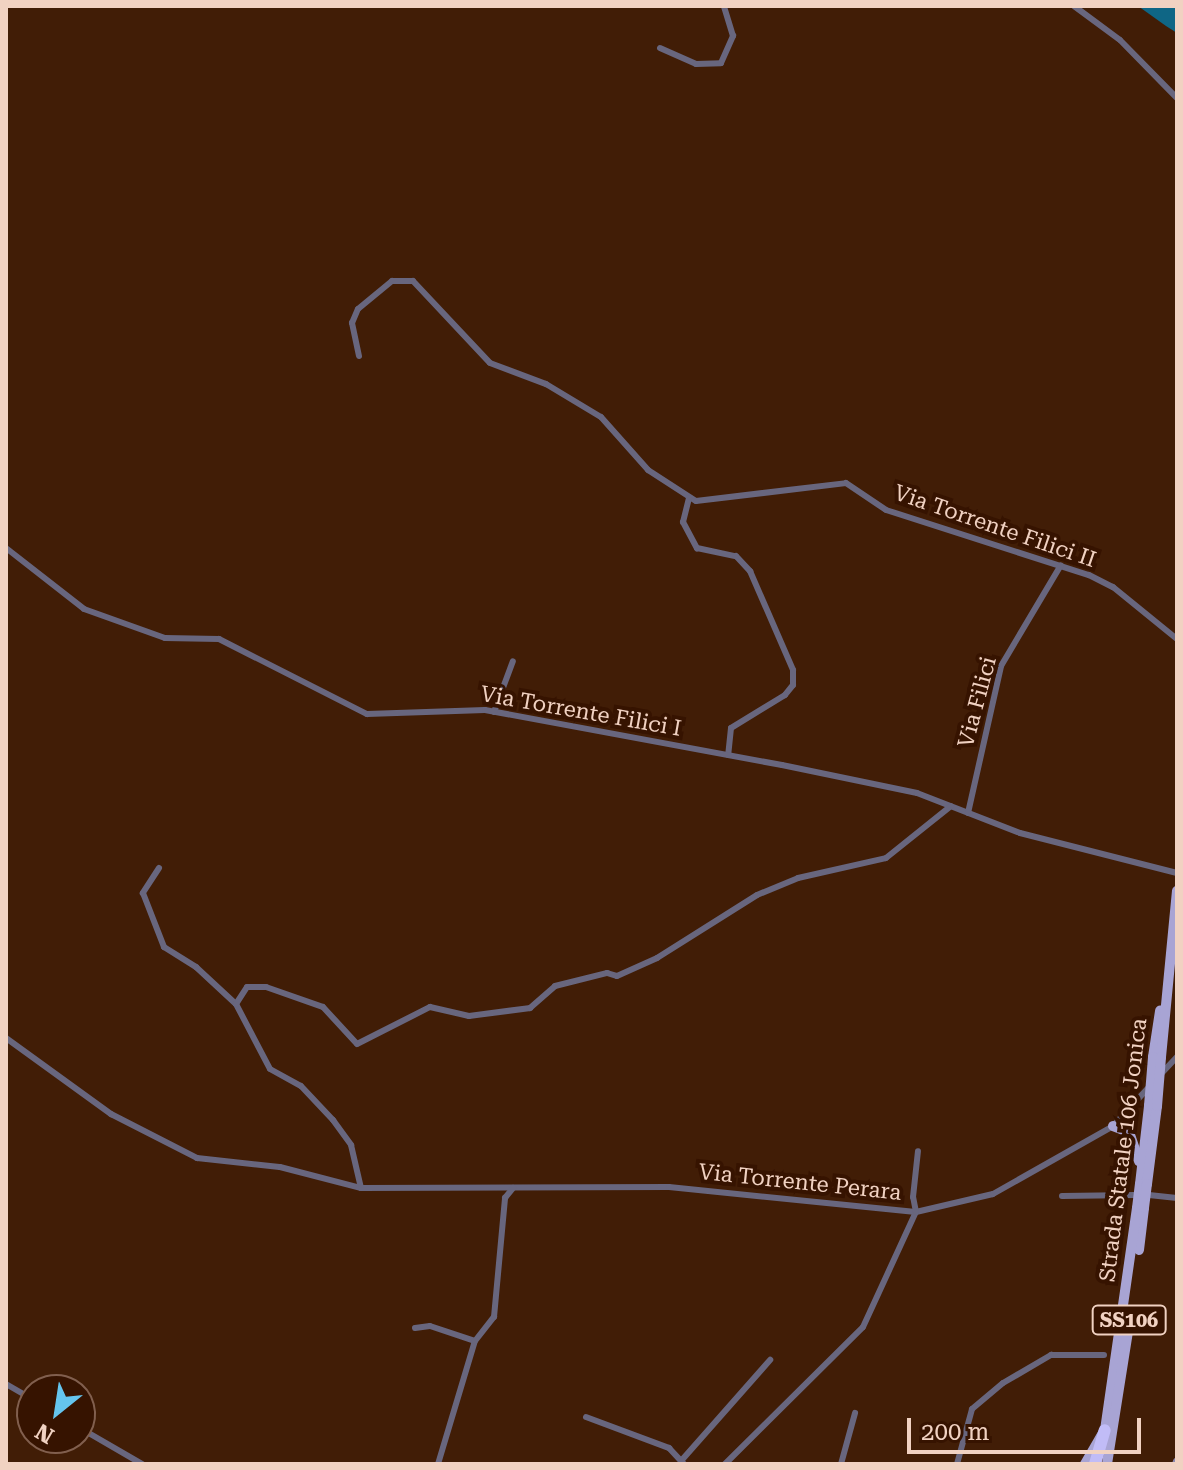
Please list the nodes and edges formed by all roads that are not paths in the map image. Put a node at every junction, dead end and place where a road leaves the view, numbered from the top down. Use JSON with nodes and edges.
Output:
{"nodes":[{"id":1,"x":724,"y":6,"type":"edge"},
{"id":2,"x":1074,"y":6,"type":"edge"},
{"id":3,"x":660,"y":48,"type":"dead end"},
{"id":4,"x":1177,"y":98,"type":"edge"},
{"id":5,"x":359,"y":356,"type":"dead end"},
{"id":6,"x":689,"y":498,"type":"junction"},
{"id":7,"x":6,"y":548,"type":"edge"},
{"id":8,"x":1061,"y":565,"type":"junction"},
{"id":9,"x":1177,"y":639,"type":"edge"},
{"id":10,"x":513,"y":661,"type":"dead end"},
{"id":11,"x":494,"y":712,"type":"junction"},
{"id":12,"x":728,"y":755,"type":"junction"},
{"id":13,"x":951,"y":806,"type":"junction"},
{"id":14,"x":968,"y":813,"type":"junction"},
{"id":15,"x":159,"y":868,"type":"dead end"},
{"id":16,"x":1177,"y":873,"type":"edge"},
{"id":17,"x":1177,"y":891,"type":"edge"},
{"id":18,"x":236,"y":1004,"type":"junction"},
{"id":19,"x":6,"y":1038,"type":"edge"},
{"id":20,"x":1177,"y":1057,"type":"edge"},
{"id":21,"x":1153,"y":1106,"type":"junction"},
{"id":22,"x":1117,"y":1127,"type":"junction"},
{"id":23,"x":918,"y":1151,"type":"dead end"},
{"id":24,"x":1141,"y":1171,"type":"junction"},
{"id":25,"x":361,"y":1188,"type":"junction"},
{"id":26,"x":513,"y":1188,"type":"junction"},
{"id":27,"x":1145,"y":1188,"type":"junction"},
{"id":28,"x":1135,"y":1195,"type":"dead end"},
{"id":29,"x":1062,"y":1196,"type":"dead end"},
{"id":30,"x":1177,"y":1198,"type":"edge"},
{"id":31,"x":916,"y":1212,"type":"junction"},
{"id":32,"x":415,"y":1328,"type":"dead end"},
{"id":33,"x":475,"y":1341,"type":"junction"},
{"id":34,"x":1104,"y":1355,"type":"dead end"},
{"id":35,"x":770,"y":1360,"type":"dead end"},
{"id":36,"x":855,"y":1413,"type":"dead end"},
{"id":37,"x":586,"y":1417,"type":"dead end"},
{"id":38,"x":1108,"y":1431,"type":"junction"},
{"id":39,"x":96,"y":1437,"type":"edge"},
{"id":40,"x":682,"y":1462,"type":"edge"},
{"id":41,"x":142,"y":1464,"type":"edge"},
{"id":42,"x":438,"y":1464,"type":"edge"},
{"id":43,"x":725,"y":1464,"type":"edge"},
{"id":44,"x":841,"y":1464,"type":"edge"},
{"id":45,"x":957,"y":1464,"type":"edge"},
{"id":46,"x":1085,"y":1464,"type":"edge"},
{"id":47,"x":1097,"y":1464,"type":"edge"},
{"id":48,"x":1107,"y":1464,"type":"edge"}],
"edges":[{"from":1,"to":3,"type":"street"},
{"from":2,"to":4,"type":"street"},
{"from":5,"to":6,"type":"street"},
{"from":6,"to":8,"type":"street","name":"Via Torrente Filici II"},
{"from":6,"to":12,"type":"street"},
{"from":7,"to":11,"type":"street","name":"Via Torrente Filici I"},
{"from":8,"to":9,"type":"street","name":"Via Torrente Filici II"},
{"from":8,"to":14,"type":"street","name":"Via Filici"},
{"from":10,"to":11,"type":"street"},
{"from":11,"to":12,"type":"street","name":"Via Torrente Filici I"},
{"from":12,"to":13,"type":"street","name":"Via Torrente Filici I"},
{"from":13,"to":14,"type":"street","name":"Via Torrente Filici I"},
{"from":13,"to":18,"type":"street"},
{"from":14,"to":16,"type":"street","name":"Via Torrente Filici I"},
{"from":15,"to":18,"type":"street"},
{"from":17,"to":21,"type":"main road","name":"Strada Statale 106 Jonica","number":"SS106","bridge":true},
{"from":18,"to":25,"type":"street"},
{"from":19,"to":25,"type":"street","name":"Via Torrente Perara"},
{"from":20,"to":22,"type":"street","name":"Via Torrente Perara"},
{"from":21,"to":24,"type":"main road","name":"Strada Statale 106 Jonica","number":"SS106"},
{"from":21,"to":27,"type":"main road","name":"Strada Statale 106 Jonica","number":"SS106"},
{"from":22,"to":24,"type":"main road"},
{"from":22,"to":31,"type":"street","name":"Via Torrente Perara"},
{"from":23,"to":31,"type":"street"},
{"from":24,"to":27,"type":"main road","name":"Strada Statale 106 Jonica","number":"SS106"},
{"from":25,"to":26,"type":"street","name":"Via Torrente Perara"},
{"from":26,"to":31,"type":"street","name":"Via Torrente Perara"},
{"from":26,"to":33,"type":"street"},
{"from":27,"to":30,"type":"street"},
{"from":27,"to":38,"type":"main road","name":"Strada Statale 106 Jonica","number":"SS106","bridge":true},
{"from":28,"to":29,"type":"street"},
{"from":31,"to":43,"type":"street"},
{"from":32,"to":33,"type":"street"},
{"from":33,"to":42,"type":"street"},
{"from":34,"to":45,"type":"street"},
{"from":35,"to":40,"type":"street"},
{"from":36,"to":44,"type":"street"},
{"from":37,"to":40,"type":"street"},
{"from":38,"to":46,"type":"main road"},
{"from":38,"to":47,"type":"highway","name":"Strada Statale 106 Jonica","number":"SS106"},
{"from":38,"to":48,"type":"main road"},
{"from":39,"to":41,"type":"street"}]}
